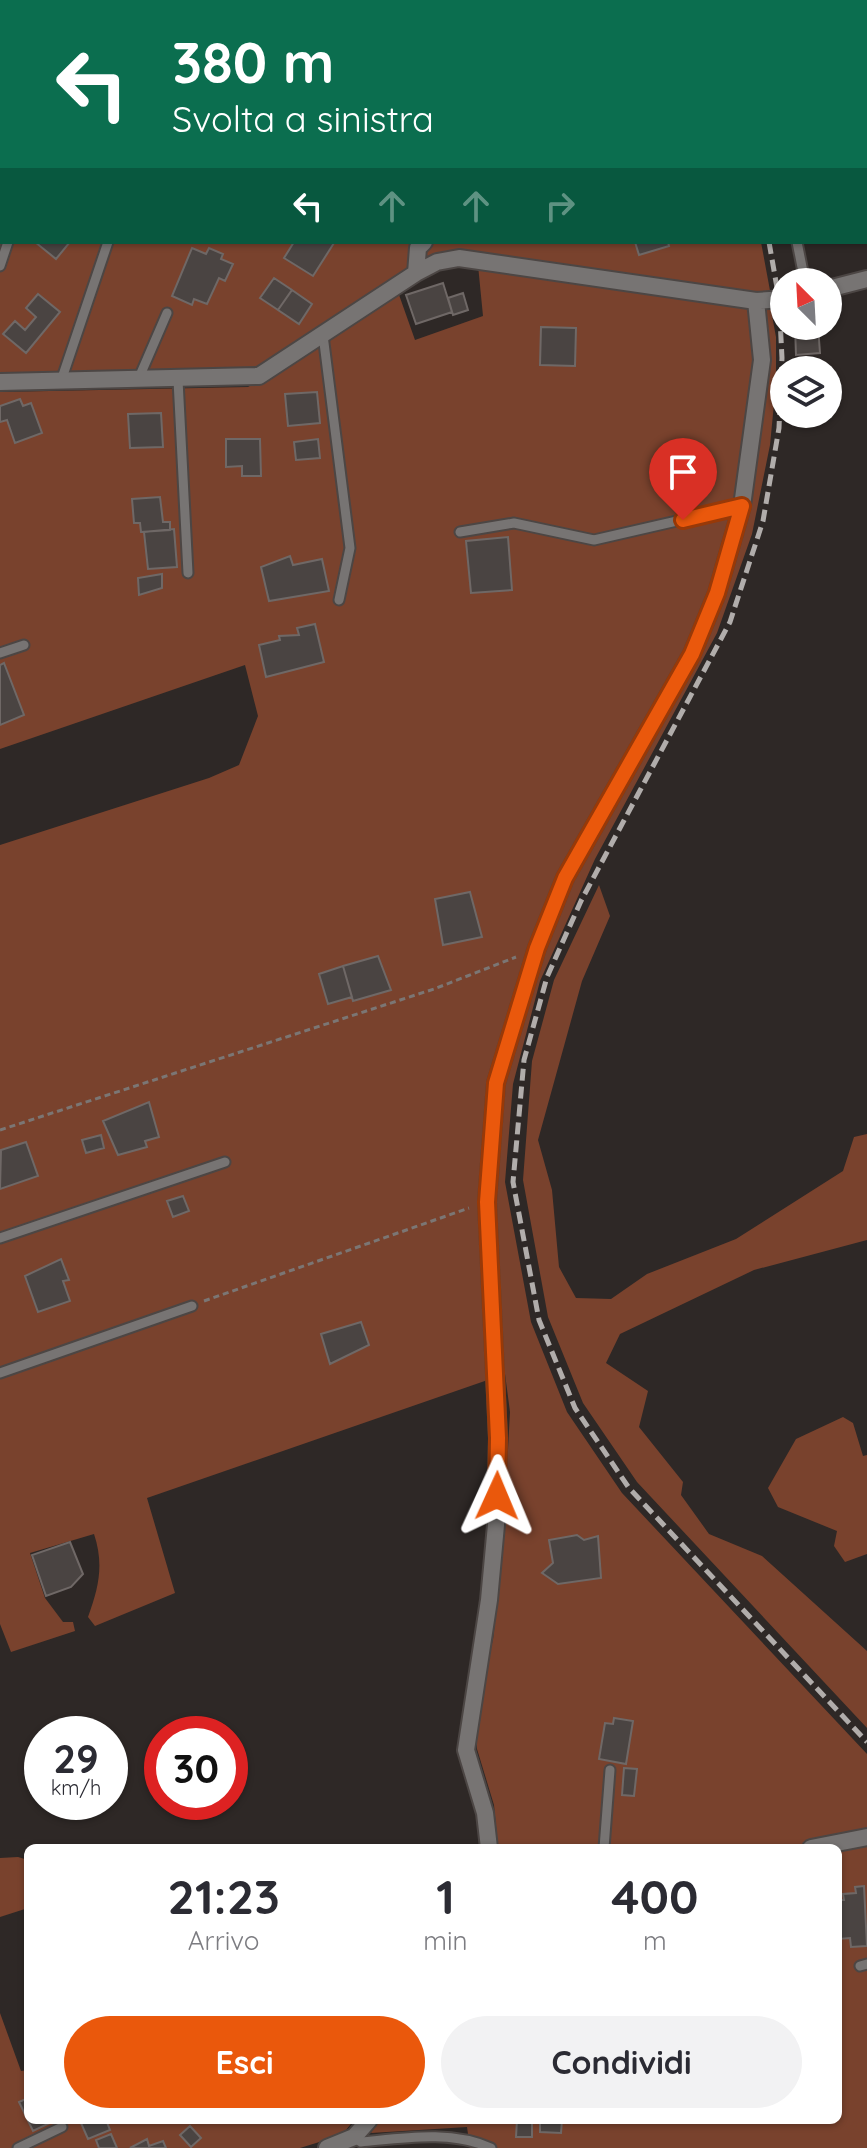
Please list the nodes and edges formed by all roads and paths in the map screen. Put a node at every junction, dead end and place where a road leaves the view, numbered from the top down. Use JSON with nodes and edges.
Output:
{"nodes":[{"id":1,"x":7,"y":244,"type":"edge"},
{"id":2,"x":107,"y":244,"type":"edge"},
{"id":3,"x":422,"y":244,"type":"edge"},
{"id":4,"x":797,"y":244,"type":"edge"},
{"id":5,"x":0,"y":266,"type":"edge"},
{"id":6,"x":802,"y":268,"type":"edge"},
{"id":7,"x":416,"y":273,"type":"junction"},
{"id":8,"x":867,"y":279,"type":"edge"},
{"id":9,"x":842,"y":285,"type":"edge"},
{"id":10,"x":770,"y":300,"type":"edge"},
{"id":11,"x":756,"y":301,"type":"junction"},
{"id":12,"x":167,"y":313,"type":"dead end"},
{"id":13,"x":323,"y":335,"type":"junction"},
{"id":14,"x":138,"y":380,"type":"junction"},
{"id":15,"x":178,"y":380,"type":"junction"},
{"id":16,"x":61,"y":381,"type":"junction"},
{"id":17,"x":0,"y":382,"type":"edge"},
{"id":18,"x":742,"y":506,"type":"junction"},
{"id":19,"x":460,"y":532,"type":"dead end"},
{"id":20,"x":188,"y":573,"type":"dead end"},
{"id":21,"x":339,"y":600,"type":"dead end"},
{"id":22,"x":24,"y":645,"type":"dead end"},
{"id":23,"x":0,"y":653,"type":"edge"},
{"id":24,"x":537,"y":948,"type":"junction"},
{"id":25,"x":0,"y":1130,"type":"edge"},
{"id":26,"x":225,"y":1162,"type":"dead end"},
{"id":27,"x":487,"y":1202,"type":"junction"},
{"id":28,"x":0,"y":1238,"type":"edge"},
{"id":29,"x":192,"y":1306,"type":"joint"},
{"id":30,"x":0,"y":1373,"type":"edge"},
{"id":31,"x":610,"y":1770,"type":"dead end"},
{"id":32,"x":867,"y":1837,"type":"edge"},
{"id":33,"x":489,"y":1844,"type":"edge"},
{"id":34,"x":604,"y":1844,"type":"edge"},
{"id":35,"x":831,"y":1844,"type":"edge"},
{"id":36,"x":365,"y":2124,"type":"edge"},
{"id":37,"x":62,"y":2127,"type":"dead end"},
{"id":38,"x":354,"y":2137,"type":"junction"},
{"id":39,"x":18,"y":2148,"type":"edge"},
{"id":40,"x":327,"y":2148,"type":"edge"},
{"id":41,"x":491,"y":2148,"type":"edge"}],
"edges":[{"from":1,"to":5,"type":"lane"},
{"from":2,"to":16,"type":"lane"},
{"from":3,"to":7,"type":"street"},
{"from":4,"to":6,"type":"lane"},
{"from":7,"to":11,"type":"street"},
{"from":7,"to":13,"type":"street"},
{"from":8,"to":9,"type":"street"},
{"from":10,"to":11,"type":"street"},
{"from":11,"to":18,"type":"street"},
{"from":12,"to":14,"type":"lane"},
{"from":13,"to":15,"type":"street"},
{"from":13,"to":21,"type":"lane"},
{"from":14,"to":15,"type":"street"},
{"from":14,"to":16,"type":"street"},
{"from":15,"to":20,"type":"lane"},
{"from":16,"to":17,"type":"street"},
{"from":18,"to":19,"type":"lane"},
{"from":18,"to":24,"type":"street"},
{"from":22,"to":23,"type":"lane"},
{"from":24,"to":25,"type":"path"},
{"from":24,"to":27,"type":"street"},
{"from":26,"to":28,"type":"lane"},
{"from":27,"to":29,"type":"path"},
{"from":27,"to":33,"type":"street"},
{"from":29,"to":30,"type":"lane"},
{"from":31,"to":34,"type":"lane"},
{"from":32,"to":35,"type":"street"},
{"from":36,"to":38,"type":"street"},
{"from":37,"to":39,"type":"lane"},
{"from":38,"to":40,"type":"street"},
{"from":38,"to":41,"type":"lane"}]}
